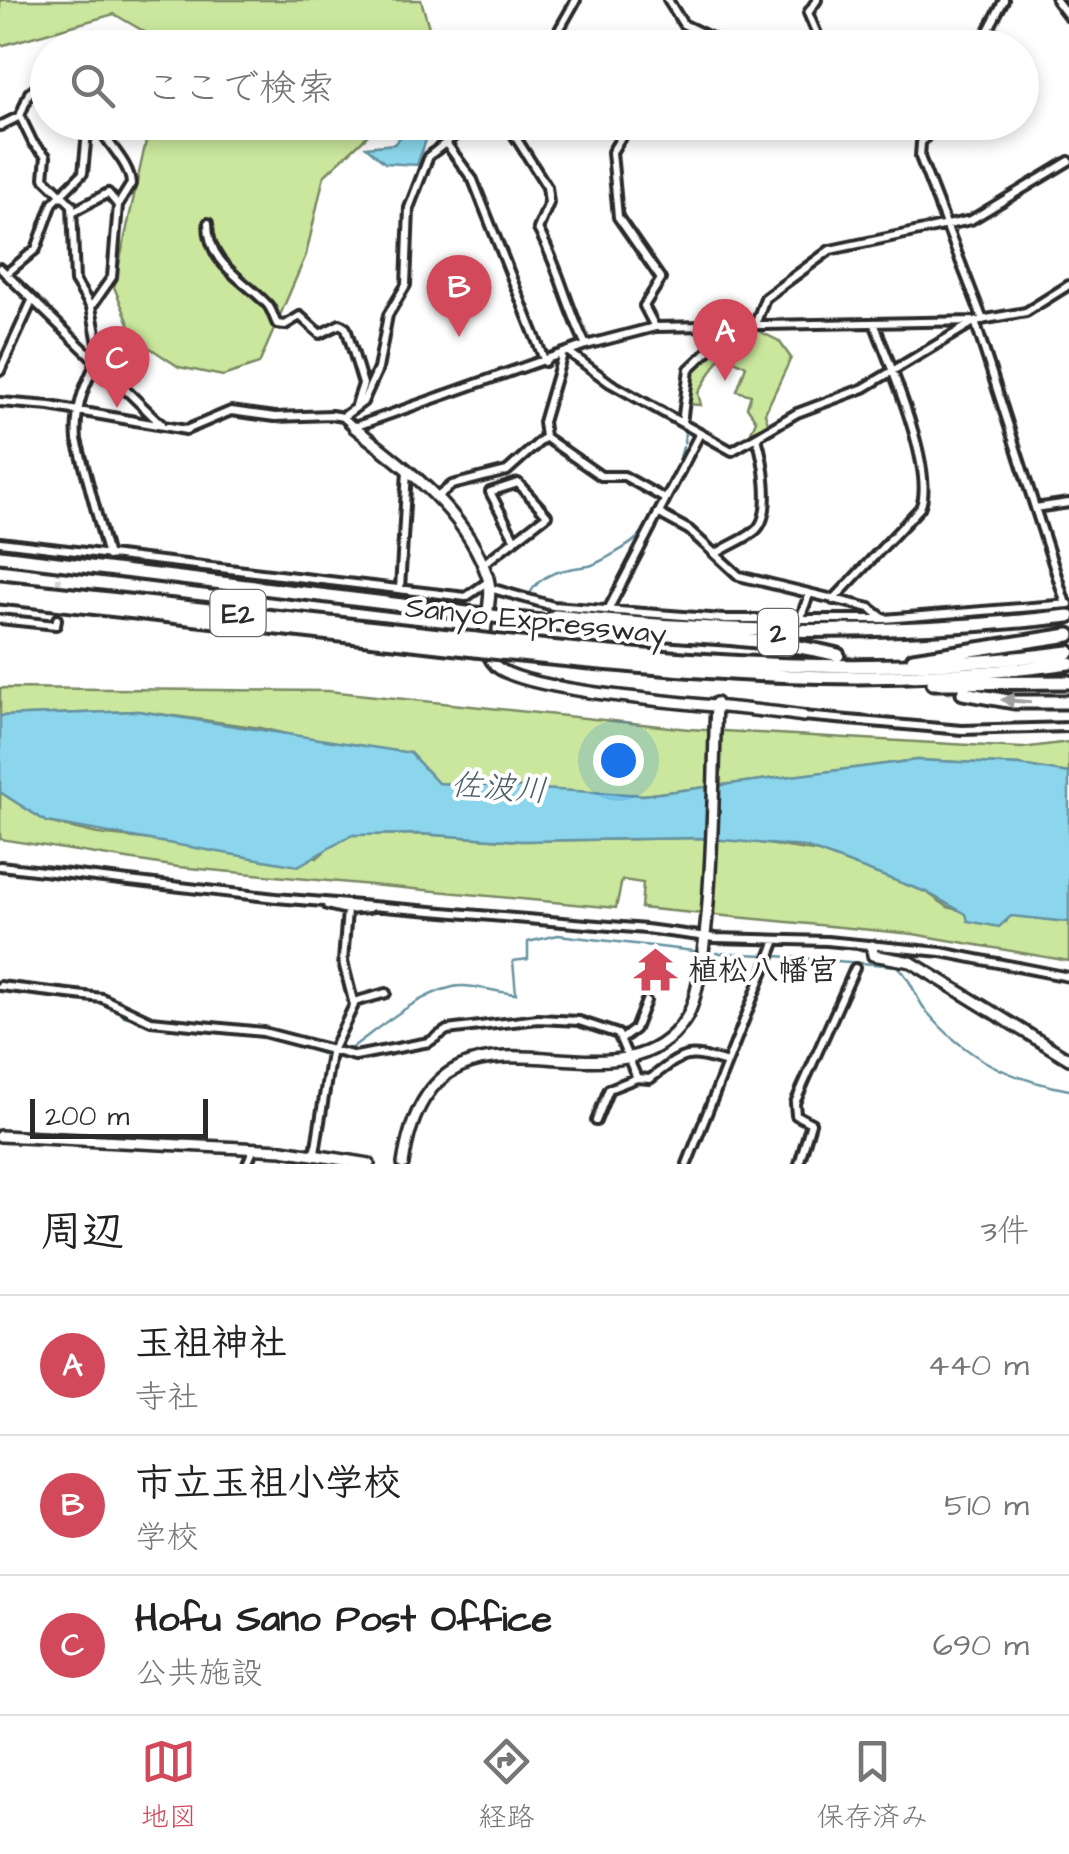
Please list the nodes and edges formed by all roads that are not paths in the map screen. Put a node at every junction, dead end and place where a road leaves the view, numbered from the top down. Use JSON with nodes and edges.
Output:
{"nodes":[{"id":1,"x":576,"y":0,"type":"edge"},
{"id":2,"x":668,"y":0,"type":"edge"},
{"id":3,"x":817,"y":0,"type":"edge"},
{"id":4,"x":1004,"y":0,"type":"edge"},
{"id":5,"x":1056,"y":0,"type":"edge"},
{"id":6,"x":1069,"y":18,"type":"edge"},
{"id":7,"x":558,"y":30,"type":"edge"},
{"id":8,"x":695,"y":30,"type":"edge"},
{"id":9,"x":815,"y":30,"type":"edge"},
{"id":10,"x":988,"y":30,"type":"edge"},
{"id":11,"x":30,"y":92,"type":"edge"},
{"id":12,"x":20,"y":116,"type":"junction"},
{"id":13,"x":0,"y":126,"type":"edge"},
{"id":14,"x":30,"y":137,"type":"edge"},
{"id":15,"x":32,"y":140,"type":"edge"},
{"id":16,"x":86,"y":140,"type":"edge"},
{"id":17,"x":108,"y":140,"type":"edge"},
{"id":18,"x":450,"y":140,"type":"edge"},
{"id":19,"x":515,"y":140,"type":"edge"},
{"id":20,"x":619,"y":140,"type":"edge"},
{"id":21,"x":924,"y":140,"type":"edge"},
{"id":22,"x":446,"y":143,"type":"junction"},
{"id":23,"x":1069,"y":161,"type":"edge"},
{"id":24,"x":64,"y":193,"type":"junction"},
{"id":25,"x":118,"y":206,"type":"junction"},
{"id":26,"x":74,"y":211,"type":"junction"},
{"id":27,"x":208,"y":223,"type":"dead end"},
{"id":28,"x":945,"y":227,"type":"junction"},
{"id":29,"x":3,"y":271,"type":"edge"},
{"id":30,"x":1069,"y":285,"type":"edge"},
{"id":31,"x":32,"y":301,"type":"junction"},
{"id":32,"x":90,"y":308,"type":"junction"},
{"id":33,"x":979,"y":320,"type":"junction"},
{"id":34,"x":735,"y":325,"type":"junction"},
{"id":35,"x":755,"y":325,"type":"junction"},
{"id":36,"x":875,"y":325,"type":"junction"},
{"id":37,"x":655,"y":327,"type":"junction"},
{"id":38,"x":586,"y":346,"type":"junction"},
{"id":39,"x":566,"y":354,"type":"junction"},
{"id":40,"x":96,"y":361,"type":"junction"},
{"id":41,"x":545,"y":362,"type":"junction"},
{"id":42,"x":892,"y":370,"type":"junction"},
{"id":43,"x":0,"y":371,"type":"edge"},
{"id":44,"x":0,"y":402,"type":"edge"},
{"id":45,"x":356,"y":406,"type":"junction"},
{"id":46,"x":77,"y":411,"type":"junction"},
{"id":47,"x":343,"y":418,"type":"junction"},
{"id":48,"x":682,"y":424,"type":"junction"},
{"id":49,"x":162,"y":425,"type":"junction"},
{"id":50,"x":354,"y":427,"type":"junction"},
{"id":51,"x":698,"y":435,"type":"junction"},
{"id":52,"x":544,"y":437,"type":"junction"},
{"id":53,"x":757,"y":438,"type":"junction"},
{"id":54,"x":408,"y":471,"type":"junction"},
{"id":55,"x":438,"y":496,"type":"junction"},
{"id":56,"x":666,"y":498,"type":"junction"},
{"id":57,"x":1069,"y":503,"type":"edge"},
{"id":58,"x":1034,"y":508,"type":"junction"},
{"id":59,"x":658,"y":512,"type":"junction"},
{"id":60,"x":515,"y":540,"type":"junction"},
{"id":61,"x":0,"y":542,"type":"edge"},
{"id":62,"x":716,"y":554,"type":"junction"},
{"id":63,"x":0,"y":556,"type":"edge"},
{"id":64,"x":108,"y":556,"type":"junction"},
{"id":65,"x":482,"y":565,"type":"junction"},
{"id":66,"x":489,"y":584,"type":"junction"},
{"id":67,"x":0,"y":587,"type":"edge"},
{"id":68,"x":400,"y":589,"type":"junction"},
{"id":69,"x":809,"y":595,"type":"junction"},
{"id":70,"x":0,"y":598,"type":"edge"},
{"id":71,"x":833,"y":600,"type":"junction"},
{"id":72,"x":1068,"y":608,"type":"edge"},
{"id":73,"x":608,"y":610,"type":"junction"},
{"id":74,"x":486,"y":612,"type":"junction"},
{"id":75,"x":0,"y":619,"type":"edge"},
{"id":76,"x":57,"y":620,"type":"dead end"},
{"id":77,"x":884,"y":620,"type":"junction"},
{"id":78,"x":799,"y":621,"type":"junction"},
{"id":79,"x":1069,"y":635,"type":"edge"},
{"id":80,"x":476,"y":644,"type":"junction"},
{"id":81,"x":501,"y":647,"type":"junction"},
{"id":82,"x":1069,"y":652,"type":"edge"},
{"id":83,"x":838,"y":655,"type":"tunnel mouth"},
{"id":84,"x":1069,"y":663,"type":"edge"},
{"id":85,"x":794,"y":667,"type":"junction"},
{"id":86,"x":855,"y":678,"type":"junction"},
{"id":87,"x":1069,"y":682,"type":"edge"},
{"id":88,"x":963,"y":693,"type":"tunnel mouth"},
{"id":89,"x":1069,"y":702,"type":"edge"},
{"id":90,"x":716,"y":703,"type":"junction"},
{"id":91,"x":803,"y":716,"type":"joint"},
{"id":92,"x":1069,"y":727,"type":"edge"},
{"id":93,"x":0,"y":866,"type":"edge"},
{"id":94,"x":320,"y":901,"type":"junction"},
{"id":95,"x":375,"y":905,"type":"junction"},
{"id":96,"x":347,"y":910,"type":"junction"},
{"id":97,"x":704,"y":932,"type":"junction"},
{"id":98,"x":776,"y":940,"type":"junction"},
{"id":99,"x":872,"y":946,"type":"junction"},
{"id":100,"x":855,"y":968,"type":"dead end"},
{"id":101,"x":1069,"y":977,"type":"edge"},
{"id":102,"x":0,"y":986,"type":"edge"},
{"id":103,"x":386,"y":993,"type":"dead end"},
{"id":104,"x":646,"y":1001,"type":"dead end"},
{"id":105,"x":354,"y":1002,"type":"junction"},
{"id":106,"x":622,"y":1039,"type":"junction"},
{"id":107,"x":331,"y":1053,"type":"junction"},
{"id":108,"x":627,"y":1058,"type":"junction"},
{"id":109,"x":1069,"y":1059,"type":"edge"},
{"id":110,"x":727,"y":1063,"type":"junction"},
{"id":111,"x":637,"y":1078,"type":"junction"},
{"id":112,"x":596,"y":1121,"type":"dead end"},
{"id":113,"x":0,"y":1136,"type":"edge"},
{"id":114,"x":254,"y":1148,"type":"junction"},
{"id":115,"x":315,"y":1154,"type":"junction"},
{"id":116,"x":246,"y":1164,"type":"edge"},
{"id":117,"x":369,"y":1164,"type":"edge"},
{"id":118,"x":403,"y":1164,"type":"edge"},
{"id":119,"x":686,"y":1164,"type":"edge"},
{"id":120,"x":799,"y":1164,"type":"edge"}],
"edges":[{"from":1,"to":7,"type":"street"},
{"from":2,"to":8,"type":"street"},
{"from":3,"to":9,"type":"street"},
{"from":4,"to":10,"type":"street"},
{"from":5,"to":6,"type":"street"},
{"from":11,"to":12,"type":"street"},
{"from":12,"to":13,"type":"street"},
{"from":12,"to":14,"type":"street"},
{"from":15,"to":24,"type":"street"},
{"from":16,"to":24,"type":"street"},
{"from":17,"to":25,"type":"street"},
{"from":18,"to":22,"type":"street"},
{"from":19,"to":38,"type":"street"},
{"from":20,"to":37,"type":"street"},
{"from":21,"to":28,"type":"street"},
{"from":22,"to":41,"type":"street"},
{"from":22,"to":45,"type":"street"},
{"from":23,"to":28,"type":"street"},
{"from":24,"to":26,"type":"street"},
{"from":24,"to":29,"type":"street"},
{"from":25,"to":26,"type":"street"},
{"from":25,"to":32,"type":"street"},
{"from":26,"to":32,"type":"street"},
{"from":27,"to":45,"type":"street"},
{"from":28,"to":33,"type":"street"},
{"from":28,"to":35,"type":"street"},
{"from":29,"to":31,"type":"street"},
{"from":30,"to":33,"type":"street"},
{"from":31,"to":40,"type":"street"},
{"from":31,"to":43,"type":"street"},
{"from":32,"to":40,"type":"street"},
{"from":33,"to":36,"type":"street"},
{"from":33,"to":42,"type":"street"},
{"from":33,"to":58,"type":"street"},
{"from":34,"to":35,"type":"street"},
{"from":34,"to":37,"type":"street"},
{"from":34,"to":48,"type":"street"},
{"from":35,"to":36,"type":"street"},
{"from":36,"to":42,"type":"street"},
{"from":37,"to":38,"type":"street"},
{"from":38,"to":39,"type":"street"},
{"from":39,"to":41,"type":"street"},
{"from":39,"to":48,"type":"street"},
{"from":39,"to":52,"type":"street"},
{"from":40,"to":46,"type":"street"},
{"from":40,"to":49,"type":"street"},
{"from":41,"to":50,"type":"street"},
{"from":42,"to":53,"type":"street"},
{"from":42,"to":71,"type":"street"},
{"from":44,"to":46,"type":"street"},
{"from":45,"to":47,"type":"street"},
{"from":46,"to":49,"type":"street"},
{"from":46,"to":64,"type":"street"},
{"from":47,"to":49,"type":"street"},
{"from":47,"to":50,"type":"street"},
{"from":48,"to":51,"type":"street"},
{"from":50,"to":54,"type":"main road"},
{"from":51,"to":53,"type":"street"},
{"from":51,"to":56,"type":"street"},
{"from":52,"to":55,"type":"street"},
{"from":52,"to":56,"type":"street"},
{"from":53,"to":62,"type":"street"},
{"from":54,"to":55,"type":"main road"},
{"from":54,"to":68,"type":"street"},
{"from":55,"to":65,"type":"main road"},
{"from":56,"to":59,"type":"street"},
{"from":57,"to":58,"type":"street"},
{"from":58,"to":72,"type":"street"},
{"from":59,"to":62,"type":"street"},
{"from":59,"to":73,"type":"street"},
{"from":60,"to":60,"type":"street"},
{"from":60,"to":65,"type":"street"},
{"from":61,"to":64,"type":"street"},
{"from":62,"to":69,"type":"street"},
{"from":63,"to":74,"type":"highway","number":"2"},
{"from":64,"to":68,"type":"street"},
{"from":65,"to":66,"type":"main road"},
{"from":66,"to":68,"type":"street"},
{"from":66,"to":73,"type":"street"},
{"from":66,"to":74,"type":"main road"},
{"from":67,"to":80,"type":"highway","name":"Sanyo Expressway","number":"E2"},
{"from":69,"to":71,"type":"street"},
{"from":69,"to":78,"type":"street"},
{"from":70,"to":80,"type":"highway","name":"Sanyo Expressway","number":"E2"},
{"from":71,"to":77,"type":"street"},
{"from":72,"to":74,"type":"highway","number":"2"},
{"from":72,"to":77,"type":"street"},
{"from":73,"to":78,"type":"street"},
{"from":74,"to":83,"type":"highway","number":"2"},
{"from":74,"to":90,"type":"main road"},
{"from":75,"to":76,"type":"street"},
{"from":77,"to":78,"type":"street"},
{"from":79,"to":85,"type":"highway"},
{"from":80,"to":81,"type":"highway","name":"Sanyo Expressway","number":"E2","bridge":true},
{"from":81,"to":85,"type":"highway","name":"Sanyo Expressway","number":"E2"},
{"from":81,"to":86,"type":"highway","name":"Sanyo Expressway","number":"E2"},
{"from":82,"to":85,"type":"highway","name":"Sanyo Expressway","number":"E2"},
{"from":84,"to":86,"type":"highway","name":"Sanyo Expressway","number":"E2"},
{"from":86,"to":87,"type":"highway"},
{"from":89,"to":88,"type":"highway","one_way":true},
{"from":90,"to":91,"type":"main road"},
{"from":90,"to":97,"type":"main road"},
{"from":91,"to":92,"type":"street"},
{"from":93,"to":94,"type":"street"},
{"from":94,"to":95,"type":"street"},
{"from":94,"to":96,"type":"street"},
{"from":95,"to":96,"type":"street"},
{"from":95,"to":97,"type":"street"},
{"from":96,"to":105,"type":"street"},
{"from":97,"to":98,"type":"street"},
{"from":97,"to":108,"type":"main road"},
{"from":98,"to":99,"type":"street"},
{"from":98,"to":110,"type":"street"},
{"from":99,"to":101,"type":"street"},
{"from":99,"to":109,"type":"main road"},
{"from":100,"to":120,"type":"street"},
{"from":102,"to":107,"type":"street"},
{"from":103,"to":105,"type":"street"},
{"from":104,"to":106,"type":"street"},
{"from":105,"to":107,"type":"street"},
{"from":106,"to":107,"type":"street"},
{"from":106,"to":108,"type":"street"},
{"from":107,"to":115,"type":"street"},
{"from":108,"to":111,"type":"street"},
{"from":108,"to":118,"type":"main road"},
{"from":110,"to":111,"type":"street"},
{"from":110,"to":119,"type":"street"},
{"from":111,"to":112,"type":"street"},
{"from":113,"to":114,"type":"main road"},
{"from":114,"to":115,"type":"main road"},
{"from":114,"to":116,"type":"street"},
{"from":115,"to":117,"type":"main road"}]}
